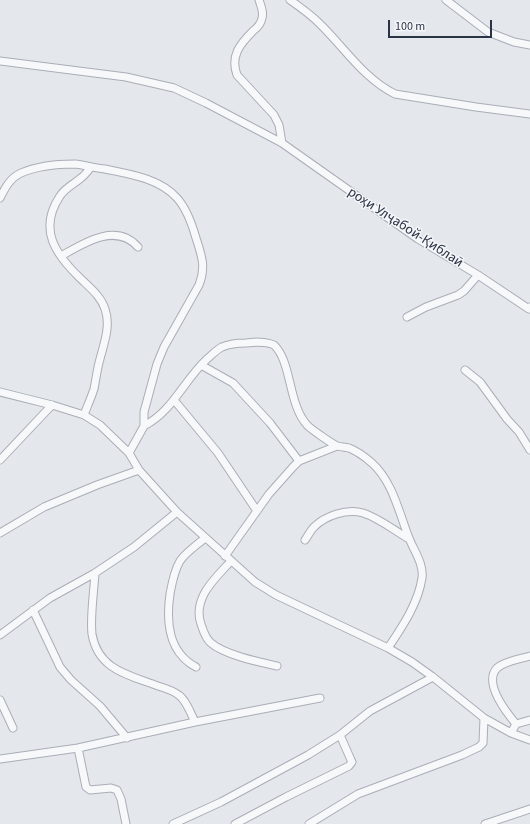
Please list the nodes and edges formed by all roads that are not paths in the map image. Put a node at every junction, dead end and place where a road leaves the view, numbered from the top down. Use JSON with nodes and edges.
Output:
{"nodes":[{"id":1,"x":259,"y":0,"type":"edge"},
{"id":2,"x":290,"y":0,"type":"edge"},
{"id":3,"x":446,"y":0,"type":"edge"},
{"id":4,"x":530,"y":45,"type":"edge"},
{"id":5,"x":0,"y":61,"type":"edge"},
{"id":6,"x":530,"y":114,"type":"edge"},
{"id":7,"x":282,"y":143,"type":"junction"},
{"id":8,"x":91,"y":167,"type":"junction"},
{"id":9,"x":0,"y":198,"type":"edge"},
{"id":10,"x":138,"y":248,"type":"dead end"},
{"id":11,"x":61,"y":256,"type":"junction"},
{"id":12,"x":478,"y":275,"type":"junction"},
{"id":13,"x":530,"y":309,"type":"edge"},
{"id":14,"x":407,"y":317,"type":"dead end"},
{"id":15,"x":201,"y":365,"type":"junction"},
{"id":16,"x":465,"y":370,"type":"dead end"},
{"id":17,"x":0,"y":392,"type":"edge"},
{"id":18,"x":174,"y":400,"type":"junction"},
{"id":19,"x":52,"y":405,"type":"junction"},
{"id":20,"x":84,"y":415,"type":"junction"},
{"id":21,"x":144,"y":426,"type":"junction"},
{"id":22,"x":337,"y":446,"type":"junction"},
{"id":23,"x":530,"y":450,"type":"edge"},
{"id":24,"x":129,"y":453,"type":"junction"},
{"id":25,"x":0,"y":460,"type":"edge"},
{"id":26,"x":299,"y":461,"type":"junction"},
{"id":27,"x":139,"y":470,"type":"junction"},
{"id":28,"x":257,"y":511,"type":"junction"},
{"id":29,"x":177,"y":512,"type":"junction"},
{"id":30,"x":0,"y":532,"type":"edge"},
{"id":31,"x":205,"y":538,"type":"junction"},
{"id":32,"x":409,"y":539,"type":"junction"},
{"id":33,"x":305,"y":540,"type":"dead end"},
{"id":34,"x":225,"y":556,"type":"junction"},
{"id":35,"x":231,"y":561,"type":"junction"},
{"id":36,"x":95,"y":573,"type":"junction"},
{"id":37,"x":33,"y":610,"type":"junction"},
{"id":38,"x":0,"y":635,"type":"edge"},
{"id":39,"x":388,"y":648,"type":"junction"},
{"id":40,"x":530,"y":656,"type":"edge"},
{"id":41,"x":277,"y":666,"type":"dead end"},
{"id":42,"x":196,"y":667,"type":"dead end"},
{"id":43,"x":433,"y":677,"type":"junction"},
{"id":44,"x":320,"y":698,"type":"dead end"},
{"id":45,"x":0,"y":700,"type":"edge"},
{"id":46,"x":484,"y":718,"type":"junction"},
{"id":47,"x":530,"y":720,"type":"edge"},
{"id":48,"x":195,"y":722,"type":"junction"},
{"id":49,"x":516,"y":724,"type":"junction"},
{"id":50,"x":13,"y":728,"type":"dead end"},
{"id":51,"x":511,"y":734,"type":"junction"},
{"id":52,"x":340,"y":735,"type":"junction"},
{"id":53,"x":127,"y":738,"type":"junction"},
{"id":54,"x":530,"y":740,"type":"edge"},
{"id":55,"x":78,"y":748,"type":"junction"},
{"id":56,"x":0,"y":759,"type":"edge"},
{"id":57,"x":530,"y":809,"type":"edge"},
{"id":58,"x":126,"y":824,"type":"edge"},
{"id":59,"x":173,"y":824,"type":"edge"},
{"id":60,"x":235,"y":824,"type":"edge"},
{"id":61,"x":308,"y":824,"type":"edge"},
{"id":62,"x":485,"y":824,"type":"edge"}],
"edges":[{"from":1,"to":7,"type":"street"},
{"from":2,"to":6,"type":"street"},
{"from":3,"to":4,"type":"street"},
{"from":5,"to":7,"type":"street","name":"роҳи Улҷабой-Қиблаӣ"},
{"from":7,"to":12,"type":"street","name":"роҳи Улҷабой-Қиблаӣ"},
{"from":8,"to":9,"type":"street"},
{"from":8,"to":11,"type":"street"},
{"from":8,"to":21,"type":"street"},
{"from":10,"to":11,"type":"street"},
{"from":11,"to":20,"type":"street"},
{"from":12,"to":13,"type":"street","name":"роҳи Улҷабой-Қиблаӣ"},
{"from":12,"to":14,"type":"street"},
{"from":15,"to":18,"type":"street"},
{"from":15,"to":22,"type":"street"},
{"from":15,"to":26,"type":"street"},
{"from":16,"to":23,"type":"street"},
{"from":17,"to":19,"type":"street"},
{"from":18,"to":21,"type":"street"},
{"from":18,"to":28,"type":"street"},
{"from":19,"to":20,"type":"street"},
{"from":19,"to":25,"type":"street"},
{"from":20,"to":24,"type":"street"},
{"from":21,"to":24,"type":"street"},
{"from":22,"to":26,"type":"street"},
{"from":22,"to":32,"type":"street"},
{"from":24,"to":27,"type":"street"},
{"from":26,"to":28,"type":"street"},
{"from":27,"to":29,"type":"street"},
{"from":27,"to":30,"type":"street"},
{"from":28,"to":34,"type":"street"},
{"from":29,"to":31,"type":"street"},
{"from":29,"to":36,"type":"street"},
{"from":31,"to":34,"type":"street"},
{"from":31,"to":42,"type":"street"},
{"from":32,"to":33,"type":"street"},
{"from":32,"to":39,"type":"street"},
{"from":34,"to":35,"type":"street"},
{"from":35,"to":39,"type":"street"},
{"from":35,"to":41,"type":"street"},
{"from":36,"to":37,"type":"street"},
{"from":36,"to":48,"type":"street"},
{"from":37,"to":38,"type":"street"},
{"from":37,"to":53,"type":"street"},
{"from":39,"to":43,"type":"street"},
{"from":40,"to":49,"type":"street"},
{"from":43,"to":46,"type":"street"},
{"from":43,"to":52,"type":"street"},
{"from":44,"to":48,"type":"street"},
{"from":45,"to":50,"type":"street"},
{"from":46,"to":51,"type":"street"},
{"from":46,"to":61,"type":"street"},
{"from":47,"to":49,"type":"street"},
{"from":48,"to":53,"type":"street"},
{"from":49,"to":51,"type":"street"},
{"from":51,"to":54,"type":"street"},
{"from":52,"to":59,"type":"street"},
{"from":52,"to":60,"type":"street"},
{"from":53,"to":55,"type":"street"},
{"from":55,"to":56,"type":"street"},
{"from":55,"to":58,"type":"street"},
{"from":57,"to":62,"type":"street"}]}
